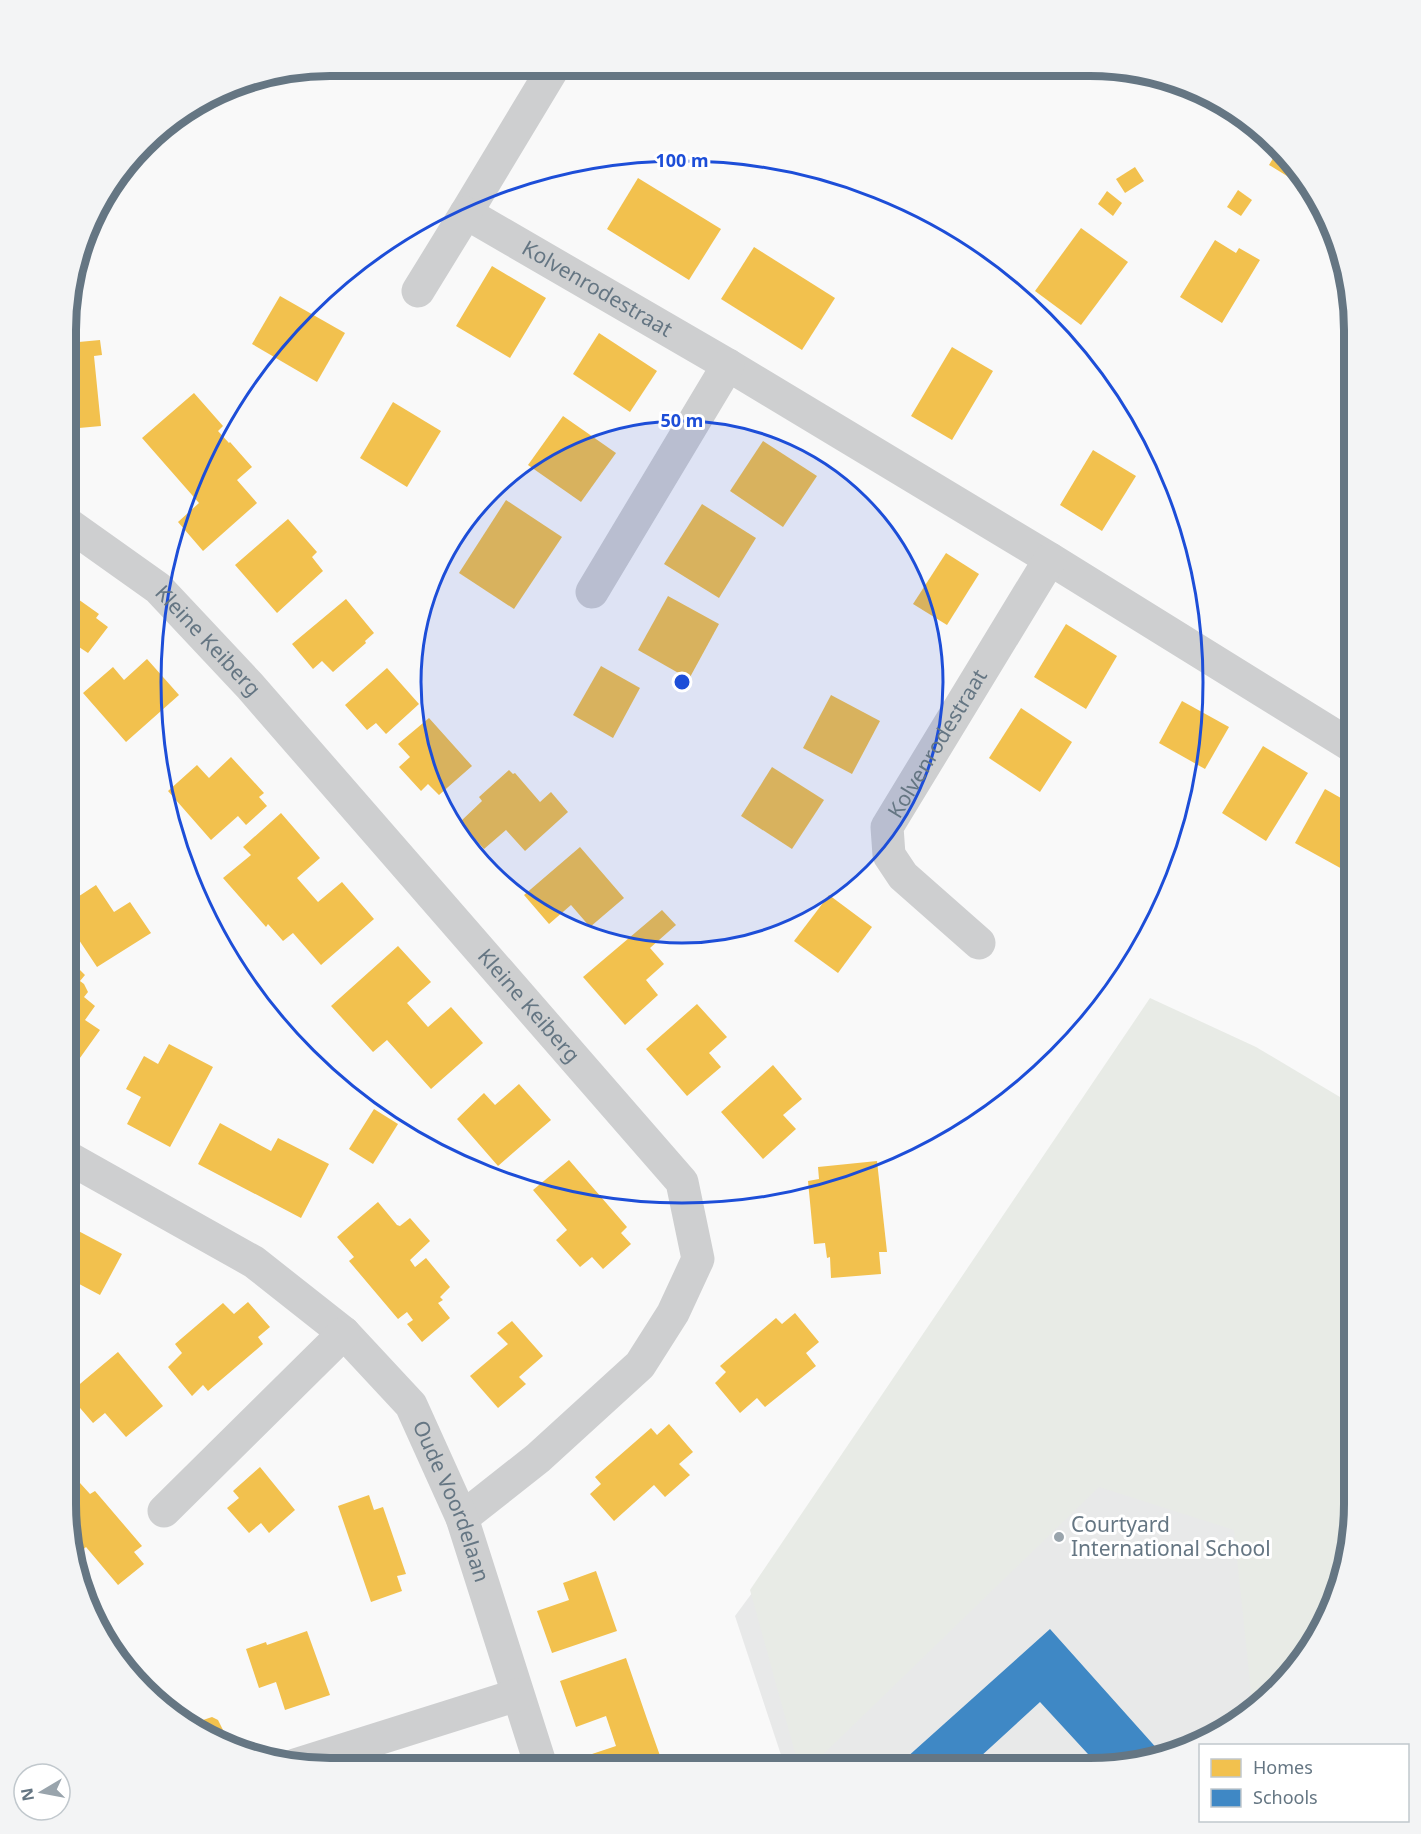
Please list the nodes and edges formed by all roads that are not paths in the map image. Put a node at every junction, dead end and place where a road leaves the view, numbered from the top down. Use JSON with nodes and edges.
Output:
{"nodes":[{"id":1,"x":549,"y":76,"type":"edge"},
{"id":2,"x":466,"y":213,"type":"junction"},
{"id":3,"x":418,"y":291,"type":"dead end"},
{"id":4,"x":728,"y":365,"type":"junction"},
{"id":5,"x":76,"y":530,"type":"edge"},
{"id":6,"x":1050,"y":560,"type":"junction"},
{"id":7,"x":592,"y":592,"type":"dead end"},
{"id":8,"x":1344,"y":741,"type":"edge"},
{"id":9,"x":979,"y":942,"type":"dead end"},
{"id":10,"x":76,"y":1161,"type":"edge"},
{"id":11,"x":344,"y":1333,"type":"junction"},
{"id":12,"x":164,"y":1511,"type":"dead end"},
{"id":13,"x":462,"y":1518,"type":"junction"},
{"id":14,"x":517,"y":1695,"type":"junction"},
{"id":15,"x":322,"y":1757,"type":"edge"},
{"id":16,"x":538,"y":1758,"type":"edge"}],
"edges":[{"from":1,"to":2,"type":"street"},
{"from":2,"to":3,"type":"street"},
{"from":2,"to":4,"type":"street","name":"Kolvenrodestraat"},
{"from":4,"to":6,"type":"street","name":"Kolvenrodestraat"},
{"from":4,"to":7,"type":"street"},
{"from":5,"to":13,"type":"street","name":"Kleine Keiberg"},
{"from":6,"to":8,"type":"street","name":"Kolvenrodestraat"},
{"from":6,"to":9,"type":"street","name":"Kolvenrodestraat"},
{"from":10,"to":11,"type":"street","name":"Oude Voordelaan"},
{"from":11,"to":12,"type":"street"},
{"from":11,"to":13,"type":"street","name":"Oude Voordelaan"},
{"from":13,"to":14,"type":"street","name":"Oude Voordelaan"},
{"from":14,"to":15,"type":"street"},
{"from":14,"to":16,"type":"street","name":"Oude Voordelaan"}]}
